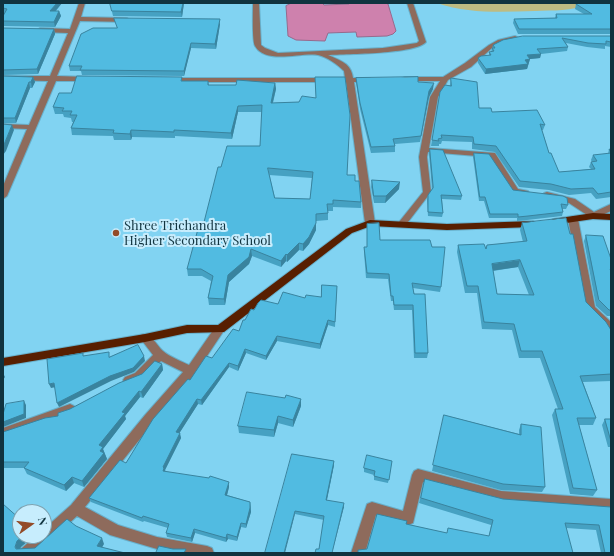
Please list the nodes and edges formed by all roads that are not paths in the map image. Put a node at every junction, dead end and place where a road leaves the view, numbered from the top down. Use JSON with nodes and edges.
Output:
{"nodes":[{"id":1,"x":82,"y":3,"type":"edge"},
{"id":2,"x":256,"y":3,"type":"edge"},
{"id":3,"x":410,"y":3,"type":"edge"},
{"id":4,"x":77,"y":19,"type":"junction"},
{"id":5,"x":138,"y":20,"type":"edge"},
{"id":6,"x":34,"y":30,"type":"edge"},
{"id":7,"x":72,"y":31,"type":"junction"},
{"id":8,"x":526,"y":37,"type":"edge"},
{"id":9,"x":320,"y":53,"type":"junction"},
{"id":10,"x":3,"y":78,"type":"edge"},
{"id":11,"x":53,"y":78,"type":"junction"},
{"id":12,"x":100,"y":79,"type":"edge"},
{"id":13,"x":398,"y":79,"type":"edge"},
{"id":14,"x":445,"y":79,"type":"junction"},
{"id":15,"x":162,"y":80,"type":"edge"},
{"id":16,"x":349,"y":80,"type":"junction"},
{"id":17,"x":377,"y":80,"type":"edge"},
{"id":18,"x":3,"y":126,"type":"edge"},
{"id":19,"x":32,"y":127,"type":"junction"},
{"id":20,"x":425,"y":150,"type":"junction"},
{"id":21,"x":3,"y":196,"type":"edge"},
{"id":22,"x":611,"y":207,"type":"edge"},
{"id":23,"x":593,"y":216,"type":"junction"},
{"id":24,"x":611,"y":217,"type":"edge"},
{"id":25,"x":573,"y":219,"type":"junction"},
{"id":26,"x":370,"y":223,"type":"junction"},
{"id":27,"x":402,"y":224,"type":"junction"},
{"id":28,"x":611,"y":328,"type":"edge"},
{"id":29,"x":220,"y":329,"type":"junction"},
{"id":30,"x":145,"y":338,"type":"junction"},
{"id":31,"x":160,"y":355,"type":"junction"},
{"id":32,"x":3,"y":362,"type":"edge"},
{"id":33,"x":190,"y":371,"type":"junction"},
{"id":34,"x":116,"y":385,"type":"edge"},
{"id":35,"x":82,"y":404,"type":"edge"},
{"id":36,"x":3,"y":433,"type":"edge"},
{"id":37,"x":611,"y":505,"type":"edge"},
{"id":38,"x":76,"y":509,"type":"junction"},
{"id":39,"x":27,"y":553,"type":"edge"},
{"id":40,"x":206,"y":553,"type":"edge"},
{"id":41,"x":358,"y":553,"type":"edge"}],
"edges":[{"from":1,"to":4,"type":"street"},
{"from":2,"to":9,"type":"street"},
{"from":3,"to":9,"type":"street"},
{"from":4,"to":5,"type":"street"},
{"from":4,"to":7,"type":"street"},
{"from":6,"to":7,"type":"street"},
{"from":7,"to":11,"type":"street"},
{"from":8,"to":14,"type":"street"},
{"from":9,"to":16,"type":"street"},
{"from":10,"to":11,"type":"street"},
{"from":11,"to":12,"type":"street"},
{"from":11,"to":19,"type":"street"},
{"from":13,"to":14,"type":"street"},
{"from":14,"to":20,"type":"street"},
{"from":15,"to":16,"type":"street"},
{"from":16,"to":17,"type":"street"},
{"from":16,"to":26,"type":"street"},
{"from":18,"to":19,"type":"street"},
{"from":19,"to":21,"type":"street"},
{"from":20,"to":23,"type":"street"},
{"from":20,"to":27,"type":"street"},
{"from":22,"to":23,"type":"street"},
{"from":23,"to":24,"type":"main road"},
{"from":23,"to":25,"type":"main road"},
{"from":25,"to":27,"type":"main road"},
{"from":25,"to":28,"type":"street"},
{"from":26,"to":27,"type":"main road"},
{"from":26,"to":29,"type":"main road"},
{"from":29,"to":30,"type":"main road"},
{"from":29,"to":33,"type":"street"},
{"from":30,"to":31,"type":"street"},
{"from":30,"to":32,"type":"main road"},
{"from":31,"to":33,"type":"street"},
{"from":31,"to":34,"type":"street"},
{"from":33,"to":38,"type":"street"},
{"from":35,"to":36,"type":"street"},
{"from":37,"to":41,"type":"street"},
{"from":38,"to":39,"type":"street"},
{"from":38,"to":40,"type":"street"}]}
